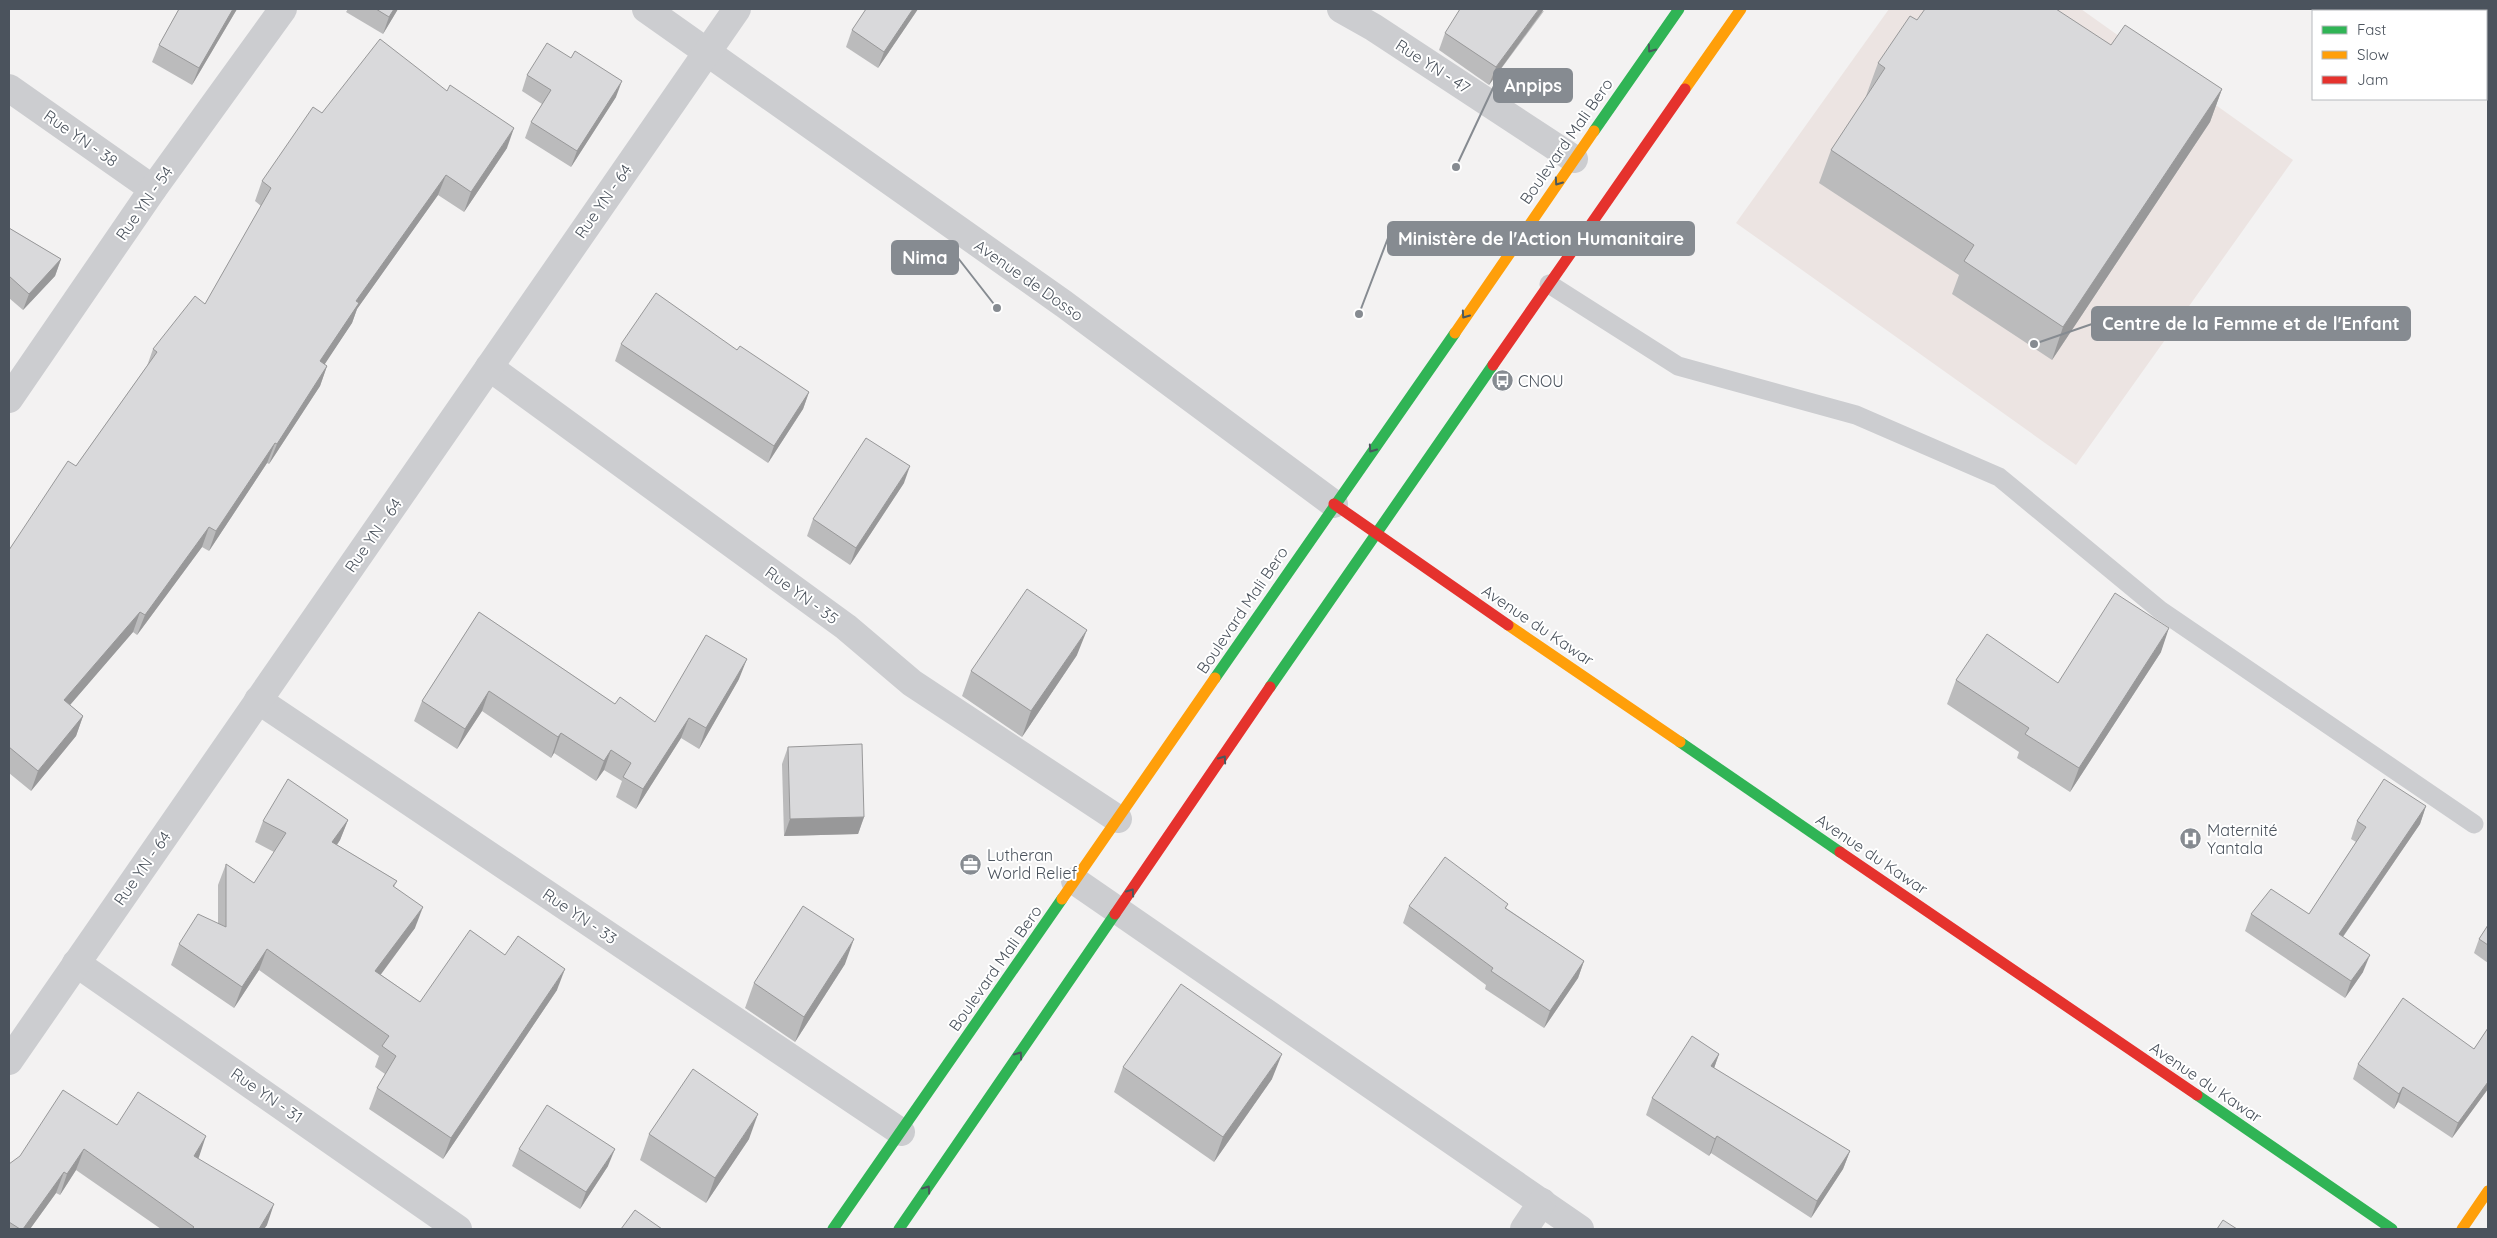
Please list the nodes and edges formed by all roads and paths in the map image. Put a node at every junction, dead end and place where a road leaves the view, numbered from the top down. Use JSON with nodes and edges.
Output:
{"nodes":[{"id":1,"x":283,"y":9,"type":"edge"},
{"id":2,"x":646,"y":9,"type":"edge"},
{"id":3,"x":737,"y":9,"type":"edge"},
{"id":4,"x":1341,"y":9,"type":"edge"},
{"id":5,"x":1679,"y":9,"type":"edge"},
{"id":6,"x":1741,"y":9,"type":"edge"},
{"id":7,"x":706,"y":52,"type":"junction"},
{"id":8,"x":9,"y":88,"type":"edge"},
{"id":9,"x":1574,"y":159,"type":"junction"},
{"id":10,"x":153,"y":189,"type":"junction"},
{"id":11,"x":1549,"y":284,"type":"junction"},
{"id":12,"x":489,"y":367,"type":"junction"},
{"id":13,"x":9,"y":399,"type":"edge"},
{"id":14,"x":1334,"y":504,"type":"junction"},
{"id":15,"x":1375,"y":534,"type":"junction"},
{"id":16,"x":258,"y":700,"type":"junction"},
{"id":17,"x":1118,"y":819,"type":"junction"},
{"id":18,"x":2474,"y":824,"type":"dead end"},
{"id":19,"x":1075,"y":881,"type":"junction"},
{"id":20,"x":1117,"y":912,"type":"junction"},
{"id":21,"x":76,"y":963,"type":"junction"},
{"id":22,"x":9,"y":1060,"type":"edge"},
{"id":23,"x":901,"y":1132,"type":"junction"},
{"id":24,"x":2488,"y":1191,"type":"edge"},
{"id":25,"x":1542,"y":1202,"type":"junction"},
{"id":26,"x":458,"y":1229,"type":"edge"},
{"id":27,"x":833,"y":1229,"type":"edge"},
{"id":28,"x":899,"y":1229,"type":"edge"},
{"id":29,"x":1524,"y":1229,"type":"edge"},
{"id":30,"x":1580,"y":1229,"type":"edge"},
{"id":31,"x":2392,"y":1229,"type":"edge"},
{"id":32,"x":2462,"y":1229,"type":"edge"}],
"edges":[{"from":1,"to":10,"type":"street","name":"Rue YN - 54"},
{"from":2,"to":7,"type":"street","name":"Avenue de Dosso"},
{"from":3,"to":7,"type":"street","name":"Rue YN - 64"},
{"from":4,"to":9,"type":"street","name":"Rue YN - 47"},
{"from":5,"to":9,"type":"main road","name":"Boulevard Mali Bero","one_way":true},
{"from":6,"to":11,"type":"main road"},
{"from":7,"to":12,"type":"street","name":"Rue YN - 64"},
{"from":7,"to":14,"type":"street","name":"Avenue de Dosso"},
{"from":8,"to":10,"type":"street","name":"Rue YN - 38"},
{"from":9,"to":14,"type":"main road","name":"Boulevard Mali Bero","one_way":true},
{"from":10,"to":13,"type":"street","name":"Rue YN - 54"},
{"from":11,"to":15,"type":"main road"},
{"from":11,"to":18,"type":"lane"},
{"from":12,"to":16,"type":"street","name":"Rue YN - 64"},
{"from":12,"to":17,"type":"street","name":"Rue YN - 35"},
{"from":14,"to":15,"type":"main road","name":"Avenue du Kawar"},
{"from":14,"to":17,"type":"main road","name":"Boulevard Mali Bero"},
{"from":20,"to":15,"type":"main road","one_way":true},
{"from":15,"to":31,"type":"main road","name":"Avenue du Kawar"},
{"from":16,"to":21,"type":"street","name":"Rue YN - 64"},
{"from":16,"to":23,"type":"street","name":"Rue YN - 33"},
{"from":17,"to":19,"type":"main road","name":"Boulevard Mali Bero"},
{"from":19,"to":20,"type":"street"},
{"from":19,"to":23,"type":"main road","name":"Boulevard Mali Bero"},
{"from":20,"to":25,"type":"street"},
{"from":28,"to":20,"type":"main road","one_way":true},
{"from":21,"to":22,"type":"street","name":"Rue YN - 64"},
{"from":21,"to":26,"type":"street","name":"Rue YN - 31"},
{"from":23,"to":27,"type":"main road","name":"Boulevard Mali Bero"},
{"from":24,"to":32,"type":"main road"},
{"from":25,"to":29,"type":"street"},
{"from":25,"to":30,"type":"street"}]}
